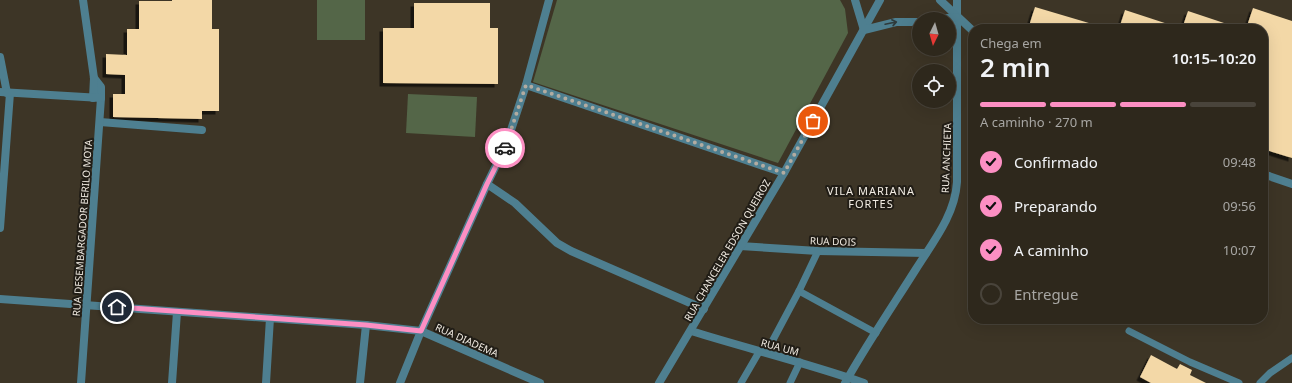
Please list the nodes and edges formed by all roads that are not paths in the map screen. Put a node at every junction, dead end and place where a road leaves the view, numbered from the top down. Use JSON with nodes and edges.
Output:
{"nodes":[{"id":1,"x":83,"y":0,"type":"edge"},
{"id":2,"x":549,"y":0,"type":"edge"},
{"id":3,"x":855,"y":0,"type":"edge"},
{"id":4,"x":880,"y":0,"type":"edge"},
{"id":5,"x":940,"y":0,"type":"edge"},
{"id":6,"x":957,"y":0,"type":"edge"},
{"id":7,"x":951,"y":12,"type":"edge"},
{"id":8,"x":956,"y":17,"type":"joint"},
{"id":9,"x":912,"y":22,"type":"edge"},
{"id":10,"x":968,"y":27,"type":"edge"},
{"id":11,"x":864,"y":30,"type":"junction"},
{"id":12,"x":956,"y":56,"type":"edge"},
{"id":13,"x":0,"y":57,"type":"edge"},
{"id":14,"x":526,"y":85,"type":"junction"},
{"id":15,"x":6,"y":93,"type":"edge"},
{"id":16,"x":97,"y":98,"type":"junction"},
{"id":17,"x":100,"y":122,"type":"junction"},
{"id":18,"x":202,"y":130,"type":"dead end"},
{"id":19,"x":784,"y":173,"type":"junction"},
{"id":20,"x":1268,"y":176,"type":"edge"},
{"id":21,"x":487,"y":184,"type":"junction"},
{"id":22,"x":1292,"y":184,"type":"edge"},
{"id":23,"x":0,"y":228,"type":"edge"},
{"id":24,"x":740,"y":246,"type":"junction"},
{"id":25,"x":818,"y":251,"type":"junction"},
{"id":26,"x":926,"y":253,"type":"junction"},
{"id":27,"x":799,"y":291,"type":"junction"},
{"id":28,"x":0,"y":299,"type":"edge"},
{"id":29,"x":87,"y":305,"type":"junction"},
{"id":30,"x":704,"y":309,"type":"junction"},
{"id":31,"x":177,"y":312,"type":"junction"},
{"id":32,"x":270,"y":318,"type":"junction"},
{"id":33,"x":366,"y":325,"type":"junction"},
{"id":34,"x":421,"y":331,"type":"junction"},
{"id":35,"x":691,"y":331,"type":"junction"},
{"id":36,"x":1129,"y":331,"type":"dead end"},
{"id":37,"x":876,"y":333,"type":"junction"},
{"id":38,"x":762,"y":352,"type":"junction"},
{"id":39,"x":1292,"y":358,"type":"edge"},
{"id":40,"x":800,"y":362,"type":"junction"},
{"id":41,"x":847,"y":380,"type":"edge"},
{"id":42,"x":81,"y":383,"type":"edge"},
{"id":43,"x":172,"y":383,"type":"edge"},
{"id":44,"x":266,"y":383,"type":"edge"},
{"id":45,"x":360,"y":383,"type":"edge"},
{"id":46,"x":400,"y":383,"type":"edge"},
{"id":47,"x":540,"y":383,"type":"edge"},
{"id":48,"x":659,"y":383,"type":"edge"},
{"id":49,"x":741,"y":383,"type":"edge"},
{"id":50,"x":790,"y":383,"type":"edge"},
{"id":51,"x":864,"y":383,"type":"edge"},
{"id":52,"x":1239,"y":383,"type":"edge"},
{"id":53,"x":1260,"y":383,"type":"edge"}],
"edges":[{"from":1,"to":16,"type":"street","name":"RUA DESEMBARGADOR BERILO MOTA"},
{"from":2,"to":14,"type":"street"},
{"from":3,"to":11,"type":"street"},
{"from":4,"to":11,"type":"street","name":"RUA CHANCELER EDSON QUEIROZ"},
{"from":5,"to":7,"type":"street"},
{"from":6,"to":8,"type":"street","name":"RUA ANCHIETA"},
{"from":8,"to":10,"type":"street"},
{"from":11,"to":9,"type":"street","one_way":true},
{"from":11,"to":19,"type":"street","name":"RUA CHANCELER EDSON QUEIROZ"},
{"from":12,"to":26,"type":"street","name":"RUA ANCHIETA"},
{"from":13,"to":15,"type":"street"},
{"from":14,"to":19,"type":"street"},
{"from":14,"to":21,"type":"street"},
{"from":15,"to":16,"type":"street"},
{"from":15,"to":23,"type":"street"},
{"from":16,"to":17,"type":"street","name":"RUA DESEMBARGADOR BERILO MOTA"},
{"from":17,"to":18,"type":"street"},
{"from":17,"to":29,"type":"street","name":"RUA DESEMBARGADOR BERILO MOTA"},
{"from":19,"to":24,"type":"street","name":"RUA CHANCELER EDSON QUEIROZ"},
{"from":20,"to":22,"type":"street"},
{"from":21,"to":30,"type":"street"},
{"from":21,"to":34,"type":"street"},
{"from":24,"to":25,"type":"street","name":"RUA DOIS"},
{"from":24,"to":30,"type":"street","name":"RUA CHANCELER EDSON QUEIROZ"},
{"from":25,"to":26,"type":"street","name":"RUA DOIS"},
{"from":25,"to":27,"type":"lane"},
{"from":26,"to":37,"type":"street","name":"RUA ANCHIETA"},
{"from":27,"to":37,"type":"lane"},
{"from":27,"to":38,"type":"lane"},
{"from":28,"to":29,"type":"street","name":"RUA DIADEMA"},
{"from":29,"to":31,"type":"street","name":"RUA DIADEMA"},
{"from":29,"to":42,"type":"street","name":"RUA DESEMBARGADOR BERILO MOTA"},
{"from":30,"to":35,"type":"street","name":"RUA CHANCELER EDSON QUEIROZ"},
{"from":31,"to":32,"type":"street","name":"RUA DIADEMA"},
{"from":31,"to":43,"type":"street"},
{"from":32,"to":33,"type":"street","name":"RUA DIADEMA"},
{"from":32,"to":44,"type":"street"},
{"from":33,"to":34,"type":"street","name":"RUA DIADEMA"},
{"from":33,"to":45,"type":"street"},
{"from":34,"to":46,"type":"street"},
{"from":34,"to":47,"type":"street","name":"RUA DIADEMA"},
{"from":35,"to":38,"type":"street","name":"RUA UM"},
{"from":35,"to":48,"type":"street","name":"RUA CHANCELER EDSON QUEIROZ"},
{"from":36,"to":52,"type":"lane"},
{"from":37,"to":41,"type":"street","name":"RUA ANCHIETA"},
{"from":38,"to":40,"type":"street","name":"RUA UM"},
{"from":38,"to":49,"type":"lane"},
{"from":39,"to":53,"type":"lane"},
{"from":40,"to":41,"type":"street","name":"RUA UM"},
{"from":40,"to":50,"type":"lane"},
{"from":41,"to":51,"type":"street","name":"RUA UM"}]}
